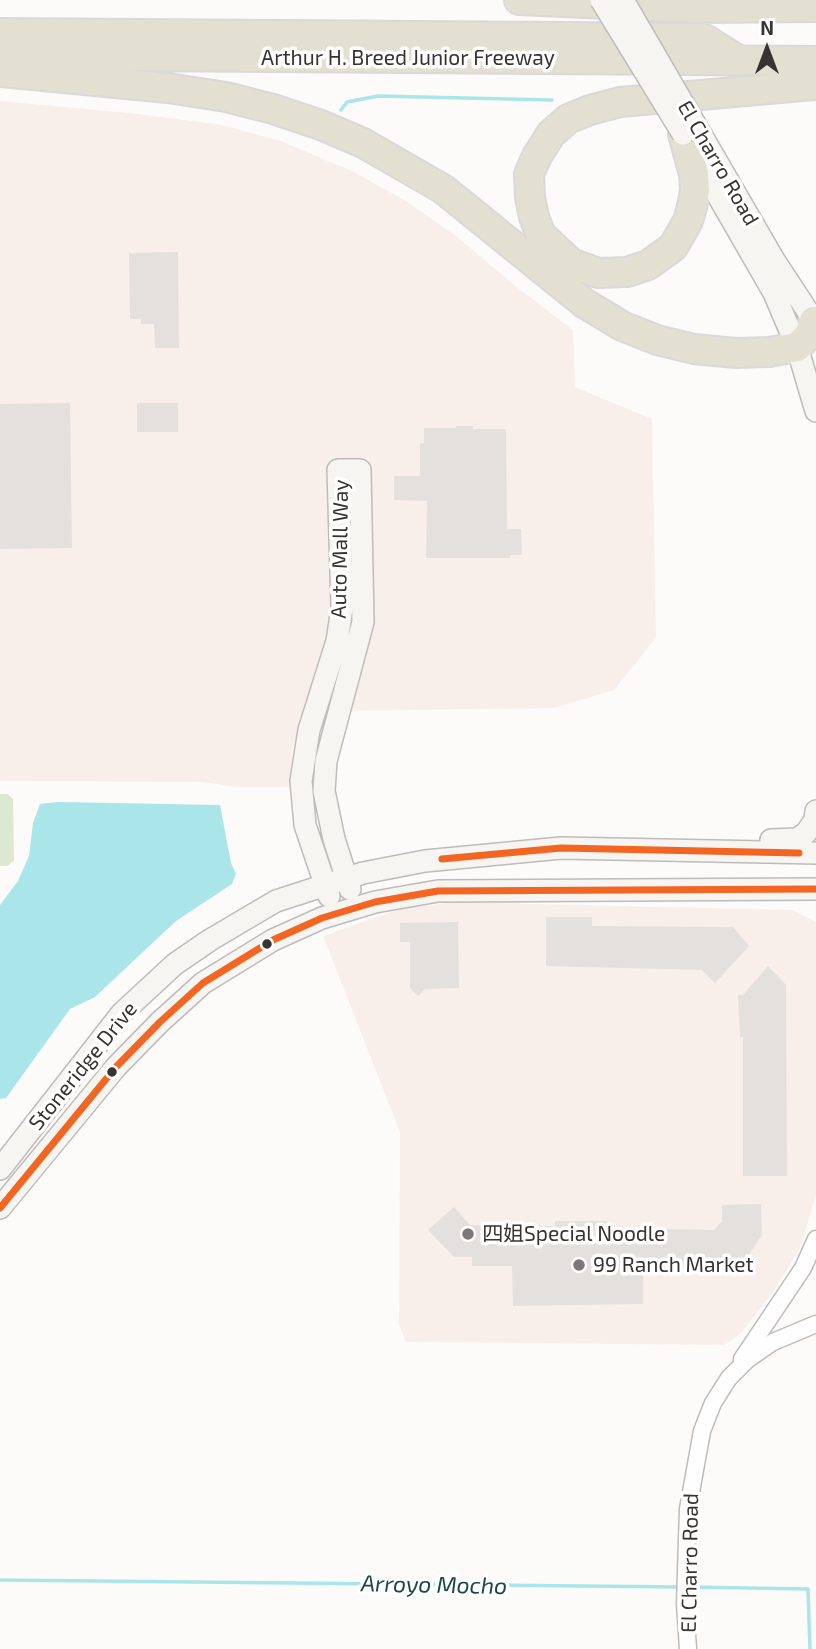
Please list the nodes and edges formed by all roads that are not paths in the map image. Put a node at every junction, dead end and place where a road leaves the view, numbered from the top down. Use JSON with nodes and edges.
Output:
{"nodes":[{"id":1,"x":519,"y":0,"type":"edge"},
{"id":2,"x":601,"y":0,"type":"edge"},
{"id":3,"x":623,"y":0,"type":"edge"},
{"id":4,"x":816,"y":7,"type":"edge"},
{"id":5,"x":0,"y":33,"type":"edge"},
{"id":6,"x":0,"y":55,"type":"edge"},
{"id":7,"x":740,"y":61,"type":"junction"},
{"id":8,"x":816,"y":61,"type":"edge"},
{"id":9,"x":0,"y":72,"type":"edge"},
{"id":10,"x":816,"y":85,"type":"edge"},
{"id":11,"x":692,"y":135,"type":"junction"},
{"id":12,"x":815,"y":322,"type":"edge"},
{"id":13,"x":797,"y":347,"type":"junction"},
{"id":14,"x":816,"y":411,"type":"edge"},
{"id":15,"x":816,"y":811,"type":"edge"},
{"id":16,"x":689,"y":849,"type":"junction"},
{"id":17,"x":816,"y":853,"type":"edge"},
{"id":18,"x":346,"y":878,"type":"junction"},
{"id":19,"x":325,"y":885,"type":"junction"},
{"id":20,"x":816,"y":889,"type":"edge"},
{"id":21,"x":356,"y":908,"type":"junction"},
{"id":22,"x":335,"y":914,"type":"junction"},
{"id":23,"x":0,"y":1169,"type":"edge"},
{"id":24,"x":7,"y":1197,"type":"edge"},
{"id":25,"x":816,"y":1240,"type":"edge"},
{"id":26,"x":816,"y":1324,"type":"edge"},
{"id":27,"x":729,"y":1378,"type":"junction"},
{"id":28,"x":688,"y":1649,"type":"edge"}],
"edges":[{"from":1,"to":4,"type":"highway"},
{"from":2,"to":11,"type":"main road","bridge":true},
{"from":3,"to":11,"type":"main road","name":"El Charro Road","bridge":true},
{"from":5,"to":7,"type":"highway"},
{"from":6,"to":7,"type":"highway","name":"Arthur H. Breed Junior Freeway"},
{"from":7,"to":8,"type":"highway","name":"Arthur H. Breed Junior Freeway"},
{"from":9,"to":13,"type":"highway"},
{"from":10,"to":11,"type":"highway"},
{"from":11,"to":12,"type":"main road","name":"El Charro Road"},
{"from":11,"to":13,"type":"main road","name":"El Charro Road"},
{"from":12,"to":13,"type":"highway"},
{"from":13,"to":14,"type":"main road","name":"El Charro Road"},
{"from":15,"to":16,"type":"main road"},
{"from":16,"to":17,"type":"main road","name":"Stoneridge Drive"},
{"from":16,"to":18,"type":"main road","name":"Stoneridge Drive"},
{"from":18,"to":19,"type":"main road","name":"Stoneridge Drive"},
{"from":18,"to":19,"type":"main road","name":"Auto Mall Way"},
{"from":18,"to":21,"type":"main road","name":"Auto Mall Way"},
{"from":19,"to":22,"type":"main road","name":"Auto Mall Way"},
{"from":19,"to":23,"type":"main road","name":"Stoneridge Drive"},
{"from":20,"to":21,"type":"main road","name":"Stoneridge Drive"},
{"from":21,"to":22,"type":"main road","name":"Stoneridge Drive"},
{"from":22,"to":24,"type":"main road","name":"Stoneridge Drive"},
{"from":23,"to":24,"type":"street"},
{"from":25,"to":27,"type":"street"},
{"from":26,"to":27,"type":"street","name":"El Charro Road"},
{"from":27,"to":28,"type":"street","name":"El Charro Road"}]}
